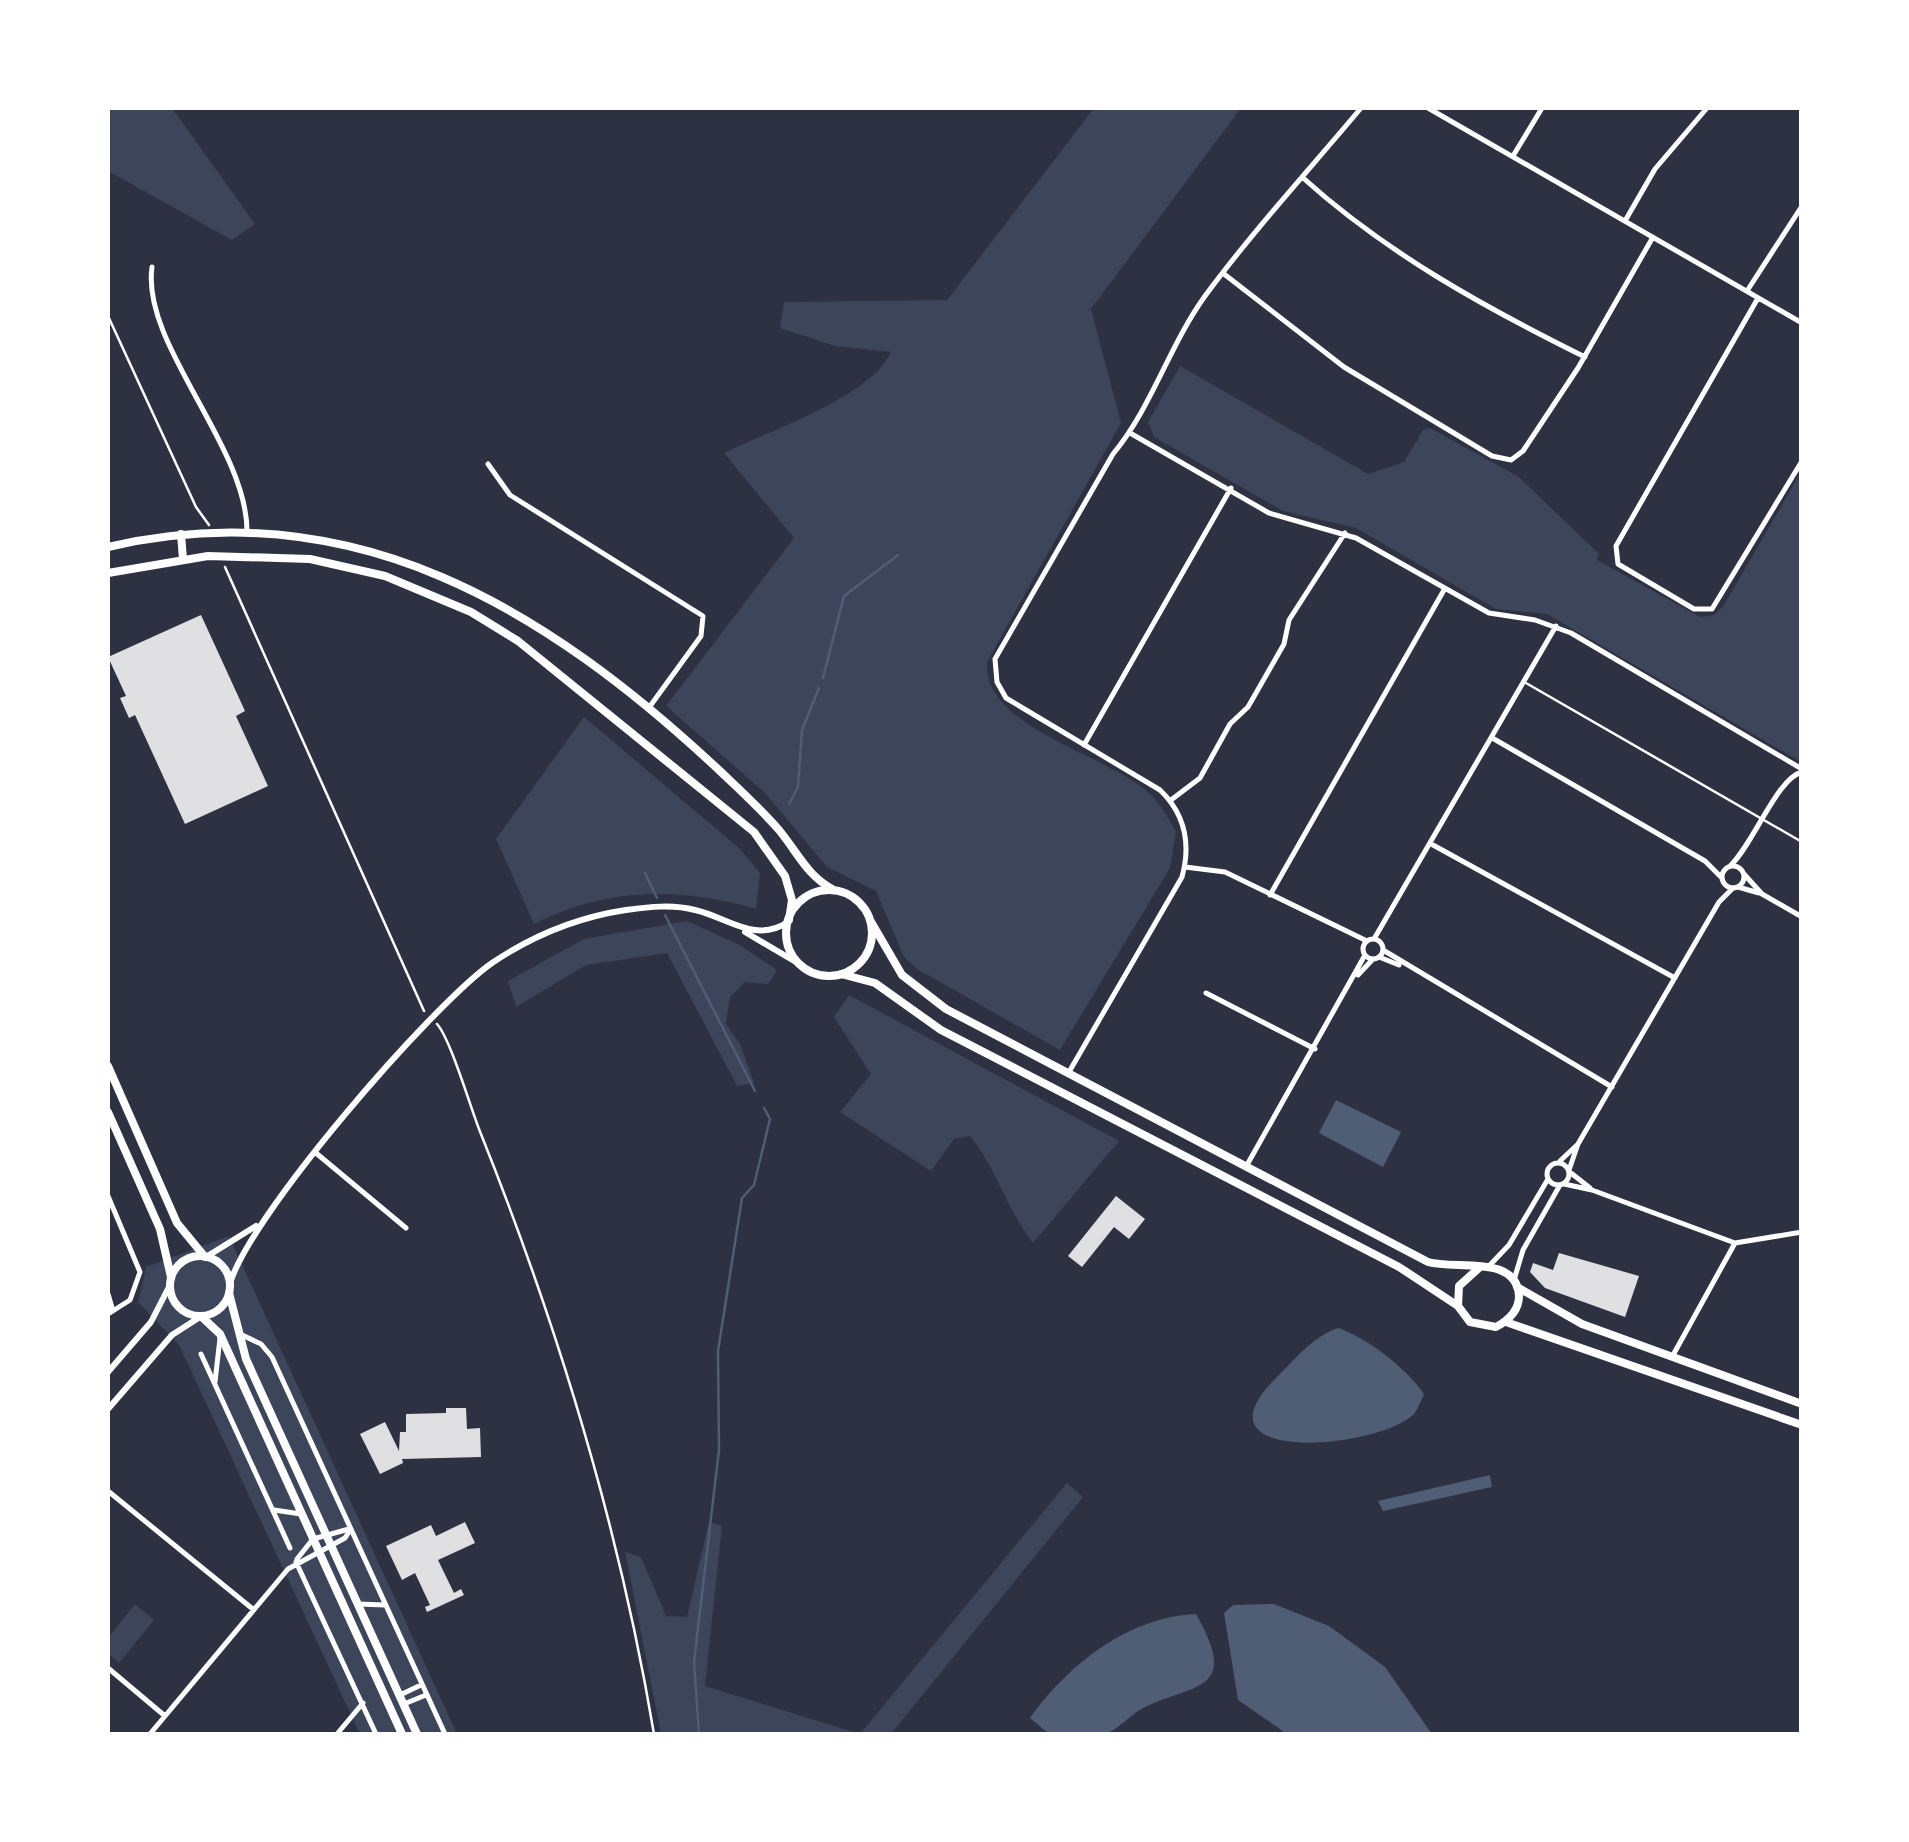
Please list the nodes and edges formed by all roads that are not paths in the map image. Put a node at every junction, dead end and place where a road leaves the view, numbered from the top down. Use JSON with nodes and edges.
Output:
{"nodes":[{"id":1,"x":1360,"y":108,"type":"edge"},
{"id":2,"x":1428,"y":108,"type":"edge"},
{"id":3,"x":1542,"y":108,"type":"edge"},
{"id":4,"x":1707,"y":108,"type":"edge"},
{"id":5,"x":1513,"y":156,"type":"junction"},
{"id":6,"x":1302,"y":177,"type":"junction"},
{"id":7,"x":1802,"y":206,"type":"edge"},
{"id":8,"x":1626,"y":221,"type":"junction"},
{"id":9,"x":1653,"y":237,"type":"junction"},
{"id":10,"x":152,"y":267,"type":"dead end"},
{"id":11,"x":1224,"y":274,"type":"junction"},
{"id":12,"x":1747,"y":292,"type":"junction"},
{"id":13,"x":1758,"y":298,"type":"junction"},
{"id":14,"x":1802,"y":323,"type":"edge"},
{"id":15,"x":1585,"y":357,"type":"junction"},
{"id":16,"x":1130,"y":433,"type":"junction"},
{"id":17,"x":1802,"y":460,"type":"edge"},
{"id":18,"x":488,"y":464,"type":"dead end"},
{"id":19,"x":1231,"y":488,"type":"junction"},
{"id":20,"x":248,"y":531,"type":"junction"},
{"id":21,"x":1345,"y":533,"type":"junction"},
{"id":22,"x":181,"y":534,"type":"junction"},
{"id":23,"x":108,"y":547,"type":"edge"},
{"id":24,"x":183,"y":560,"type":"junction"},
{"id":25,"x":108,"y":573,"type":"edge"},
{"id":26,"x":1444,"y":590,"type":"junction"},
{"id":27,"x":1556,"y":626,"type":"junction"},
{"id":28,"x":1526,"y":683,"type":"junction"},
{"id":29,"x":648,"y":709,"type":"junction"},
{"id":30,"x":1494,"y":739,"type":"junction"},
{"id":31,"x":1084,"y":745,"type":"junction"},
{"id":32,"x":1802,"y":770,"type":"edge"},
{"id":33,"x":1171,"y":800,"type":"junction"},
{"id":34,"x":1764,"y":820,"type":"junction"},
{"id":35,"x":1802,"y":842,"type":"edge"},
{"id":36,"x":1433,"y":845,"type":"junction"},
{"id":37,"x":1746,"y":852,"type":"junction"},
{"id":38,"x":1705,"y":861,"type":"junction"},
{"id":39,"x":1185,"y":866,"type":"junction"},
{"id":40,"x":1729,"y":866,"type":"junction"},
{"id":41,"x":1743,"y":873,"type":"junction"},
{"id":42,"x":1722,"y":880,"type":"junction"},
{"id":43,"x":1736,"y":887,"type":"junction"},
{"id":44,"x":834,"y":890,"type":"junction"},
{"id":45,"x":1762,"y":894,"type":"junction"},
{"id":46,"x":1270,"y":895,"type":"junction"},
{"id":47,"x":1719,"y":902,"type":"junction"},
{"id":48,"x":1802,"y":917,"type":"edge"},
{"id":49,"x":870,"y":920,"type":"junction"},
{"id":50,"x":788,"y":921,"type":"junction"},
{"id":51,"x":736,"y":926,"type":"junction"},
{"id":52,"x":1372,"y":946,"type":"junction"},
{"id":53,"x":1376,"y":958,"type":"junction"},
{"id":54,"x":796,"y":962,"type":"junction"},
{"id":55,"x":1406,"y":967,"type":"junction"},
{"id":56,"x":841,"y":974,"type":"junction"},
{"id":57,"x":1356,"y":977,"type":"junction"},
{"id":58,"x":1675,"y":978,"type":"junction"},
{"id":59,"x":1206,"y":993,"type":"dead end"},
{"id":60,"x":1314,"y":1048,"type":"junction"},
{"id":61,"x":108,"y":1066,"type":"edge"},
{"id":62,"x":1069,"y":1072,"type":"junction"},
{"id":63,"x":1612,"y":1087,"type":"junction"},
{"id":64,"x":1059,"y":1091,"type":"junction"},
{"id":65,"x":108,"y":1112,"type":"edge"},
{"id":66,"x":1207,"y":1143,"type":"junction"},
{"id":67,"x":1578,"y":1144,"type":"junction"},
{"id":68,"x":316,"y":1153,"type":"junction"},
{"id":69,"x":1197,"y":1162,"type":"junction"},
{"id":70,"x":1557,"y":1163,"type":"junction"},
{"id":71,"x":1247,"y":1165,"type":"junction"},
{"id":72,"x":1569,"y":1171,"type":"junction"},
{"id":73,"x":1548,"y":1179,"type":"junction"},
{"id":74,"x":1562,"y":1185,"type":"junction"},
{"id":75,"x":1592,"y":1190,"type":"junction"},
{"id":76,"x":108,"y":1196,"type":"edge"},
{"id":77,"x":259,"y":1224,"type":"junction"},
{"id":78,"x":406,"y":1228,"type":"dead end"},
{"id":79,"x":1802,"y":1232,"type":"edge"},
{"id":80,"x":1735,"y":1243,"type":"junction"},
{"id":81,"x":206,"y":1257,"type":"junction"},
{"id":82,"x":1484,"y":1267,"type":"junction"},
{"id":83,"x":170,"y":1281,"type":"junction"},
{"id":84,"x":1515,"y":1283,"type":"junction"},
{"id":85,"x":229,"y":1290,"type":"junction"},
{"id":86,"x":108,"y":1294,"type":"edge"},
{"id":87,"x":1458,"y":1306,"type":"junction"},
{"id":88,"x":110,"y":1312,"type":"edge"},
{"id":89,"x":201,"y":1317,"type":"junction"},
{"id":90,"x":1506,"y":1322,"type":"junction"},
{"id":91,"x":236,"y":1329,"type":"junction"},
{"id":92,"x":220,"y":1332,"type":"junction"},
{"id":93,"x":201,"y":1354,"type":"dead end"},
{"id":94,"x":1672,"y":1357,"type":"junction"},
{"id":95,"x":108,"y":1369,"type":"edge"},
{"id":96,"x":215,"y":1385,"type":"junction"},
{"id":97,"x":1802,"y":1404,"type":"edge"},
{"id":98,"x":108,"y":1409,"type":"edge"},
{"id":99,"x":1802,"y":1425,"type":"edge"},
{"id":100,"x":108,"y":1492,"type":"edge"},
{"id":101,"x":311,"y":1502,"type":"junction"},
{"id":102,"x":272,"y":1508,"type":"junction"},
{"id":103,"x":300,"y":1514,"type":"junction"},
{"id":104,"x":350,"y":1530,"type":"junction"},
{"id":105,"x":326,"y":1535,"type":"junction"},
{"id":106,"x":312,"y":1539,"type":"junction"},
{"id":107,"x":330,"y":1545,"type":"junction"},
{"id":108,"x":290,"y":1548,"type":"dead end"},
{"id":109,"x":318,"y":1550,"type":"junction"},
{"id":110,"x":296,"y":1562,"type":"junction"},
{"id":111,"x":336,"y":1590,"type":"junction"},
{"id":112,"x":358,"y":1604,"type":"junction"},
{"id":113,"x":385,"y":1605,"type":"junction"},
{"id":114,"x":254,"y":1610,"type":"junction"},
{"id":115,"x":108,"y":1668,"type":"edge"},
{"id":116,"x":421,"y":1685,"type":"junction"},
{"id":117,"x":426,"y":1695,"type":"junction"},
{"id":118,"x":402,"y":1700,"type":"junction"},
{"id":119,"x":363,"y":1703,"type":"junction"},
{"id":120,"x":389,"y":1705,"type":"junction"},
{"id":121,"x":166,"y":1716,"type":"junction"},
{"id":122,"x":150,"y":1734,"type":"edge"},
{"id":123,"x":337,"y":1734,"type":"edge"},
{"id":124,"x":376,"y":1734,"type":"edge"},
{"id":125,"x":402,"y":1734,"type":"edge"},
{"id":126,"x":417,"y":1734,"type":"edge"},
{"id":127,"x":444,"y":1734,"type":"edge"}],
"edges":[{"from":1,"to":6,"type":"street"},
{"from":2,"to":5,"type":"street"},
{"from":3,"to":5,"type":"street"},
{"from":4,"to":8,"type":"street"},
{"from":5,"to":8,"type":"street"},
{"from":6,"to":11,"type":"street"},
{"from":6,"to":15,"type":"street"},
{"from":7,"to":12,"type":"street"},
{"from":8,"to":9,"type":"street"},
{"from":9,"to":12,"type":"street"},
{"from":9,"to":15,"type":"street"},
{"from":10,"to":20,"type":"street"},
{"from":11,"to":15,"type":"street"},
{"from":11,"to":16,"type":"street"},
{"from":12,"to":13,"type":"street"},
{"from":13,"to":14,"type":"street"},
{"from":13,"to":17,"type":"street"},
{"from":16,"to":19,"type":"street"},
{"from":16,"to":31,"type":"street"},
{"from":18,"to":29,"type":"street"},
{"from":19,"to":21,"type":"street"},
{"from":19,"to":31,"type":"street"},
{"from":20,"to":22,"type":"main road"},
{"from":20,"to":29,"type":"main road"},
{"from":21,"to":26,"type":"street"},
{"from":21,"to":33,"type":"street"},
{"from":22,"to":23,"type":"main road"},
{"from":22,"to":24,"type":"main road"},
{"from":24,"to":25,"type":"main road"},
{"from":24,"to":50,"type":"main road"},
{"from":26,"to":27,"type":"street"},
{"from":26,"to":46,"type":"street"},
{"from":27,"to":28,"type":"street"},
{"from":27,"to":32,"type":"street"},
{"from":28,"to":30,"type":"street"},
{"from":28,"to":34,"type":"lane"},
{"from":29,"to":44,"type":"main road"},
{"from":30,"to":36,"type":"street"},
{"from":30,"to":38,"type":"street"},
{"from":31,"to":33,"type":"street"},
{"from":32,"to":34,"type":"street"},
{"from":33,"to":39,"type":"street"},
{"from":34,"to":35,"type":"lane"},
{"from":34,"to":37,"type":"street"},
{"from":36,"to":52,"type":"street"},
{"from":36,"to":58,"type":"street"},
{"from":37,"to":40,"type":"street"},
{"from":37,"to":41,"type":"street"},
{"from":38,"to":40,"type":"street"},
{"from":38,"to":42,"type":"street"},
{"from":39,"to":46,"type":"street"},
{"from":39,"to":62,"type":"street"},
{"from":40,"to":41,"type":"street"},
{"from":40,"to":42,"type":"street"},
{"from":41,"to":43,"type":"street"},
{"from":41,"to":45,"type":"street"},
{"from":42,"to":43,"type":"street"},
{"from":42,"to":47,"type":"street"},
{"from":43,"to":45,"type":"street"},
{"from":43,"to":47,"type":"street"},
{"from":44,"to":49,"type":"main road"},
{"from":44,"to":50,"type":"main road"},
{"from":45,"to":48,"type":"street"},
{"from":46,"to":52,"type":"street"},
{"from":47,"to":58,"type":"street"},
{"from":49,"to":56,"type":"main road"},
{"from":49,"to":62,"type":"main road"},
{"from":50,"to":51,"type":"street"},
{"from":50,"to":54,"type":"main road"},
{"from":51,"to":54,"type":"street"},
{"from":51,"to":68,"type":"street"},
{"from":52,"to":53,"type":"street"},
{"from":52,"to":53,"type":"street"},
{"from":52,"to":55,"type":"street"},
{"from":52,"to":57,"type":"street"},
{"from":53,"to":55,"type":"street"},
{"from":53,"to":57,"type":"street"},
{"from":54,"to":56,"type":"main road"},
{"from":55,"to":63,"type":"street"},
{"from":56,"to":64,"type":"main road"},
{"from":57,"to":60,"type":"street"},
{"from":58,"to":63,"type":"street"},
{"from":59,"to":60,"type":"street"},
{"from":60,"to":71,"type":"street"},
{"from":61,"to":81,"type":"main road"},
{"from":62,"to":64,"type":"main road"},
{"from":62,"to":66,"type":"main road"},
{"from":63,"to":67,"type":"street"},
{"from":64,"to":69,"type":"main road"},
{"from":65,"to":83,"type":"main road"},
{"from":66,"to":69,"type":"main road"},
{"from":66,"to":71,"type":"main road"},
{"from":67,"to":70,"type":"street"},
{"from":67,"to":72,"type":"street"},
{"from":68,"to":77,"type":"street"},
{"from":68,"to":78,"type":"street"},
{"from":69,"to":87,"type":"main road"},
{"from":70,"to":72,"type":"street"},
{"from":70,"to":73,"type":"street"},
{"from":71,"to":82,"type":"main road"},
{"from":72,"to":74,"type":"street"},
{"from":72,"to":75,"type":"street"},
{"from":73,"to":74,"type":"street"},
{"from":73,"to":82,"type":"street"},
{"from":74,"to":75,"type":"street"},
{"from":74,"to":84,"type":"street"},
{"from":75,"to":80,"type":"street"},
{"from":76,"to":88,"type":"street"},
{"from":77,"to":81,"type":"street"},
{"from":77,"to":85,"type":"street"},
{"from":79,"to":80,"type":"street"},
{"from":80,"to":94,"type":"street"},
{"from":81,"to":83,"type":"main road"},
{"from":81,"to":85,"type":"main road"},
{"from":82,"to":84,"type":"main road"},
{"from":82,"to":87,"type":"main road"},
{"from":83,"to":89,"type":"main road"},
{"from":83,"to":95,"type":"street"},
{"from":84,"to":90,"type":"main road"},
{"from":84,"to":94,"type":"main road"},
{"from":85,"to":89,"type":"main road"},
{"from":85,"to":91,"type":"main road"},
{"from":86,"to":88,"type":"street"},
{"from":87,"to":90,"type":"main road"},
{"from":89,"to":92,"type":"main road"},
{"from":89,"to":98,"type":"street"},
{"from":90,"to":99,"type":"main road"},
{"from":91,"to":101,"type":"main road"},
{"from":91,"to":104,"type":"street"},
{"from":92,"to":96,"type":"street"},
{"from":92,"to":103,"type":"main road"},
{"from":93,"to":96,"type":"street"},
{"from":94,"to":97,"type":"main road"},
{"from":96,"to":102,"type":"street"},
{"from":100,"to":114,"type":"street"},
{"from":101,"to":103,"type":"main road"},
{"from":101,"to":105,"type":"main road"},
{"from":102,"to":103,"type":"street"},
{"from":102,"to":108,"type":"street"},
{"from":103,"to":106,"type":"main road"},
{"from":104,"to":105,"type":"street"},
{"from":104,"to":107,"type":"street"},
{"from":104,"to":113,"type":"street"},
{"from":105,"to":106,"type":"street"},
{"from":105,"to":107,"type":"main road"},
{"from":106,"to":109,"type":"main road"},
{"from":106,"to":110,"type":"street"},
{"from":107,"to":109,"type":"street"},
{"from":107,"to":112,"type":"main road"},
{"from":109,"to":110,"type":"street"},
{"from":109,"to":111,"type":"main road"},
{"from":110,"to":114,"type":"street"},
{"from":110,"to":119,"type":"street"},
{"from":111,"to":112,"type":"main road"},
{"from":111,"to":120,"type":"main road"},
{"from":112,"to":113,"type":"street"},
{"from":112,"to":118,"type":"main road"},
{"from":113,"to":116,"type":"street"},
{"from":114,"to":121,"type":"street"},
{"from":115,"to":121,"type":"street"},
{"from":116,"to":117,"type":"street"},
{"from":116,"to":118,"type":"street"},
{"from":117,"to":118,"type":"street"},
{"from":117,"to":127,"type":"street"},
{"from":118,"to":120,"type":"main road"},
{"from":118,"to":126,"type":"main road"},
{"from":119,"to":123,"type":"street"},
{"from":119,"to":124,"type":"street"},
{"from":120,"to":125,"type":"main road"},
{"from":121,"to":122,"type":"street"}]}
